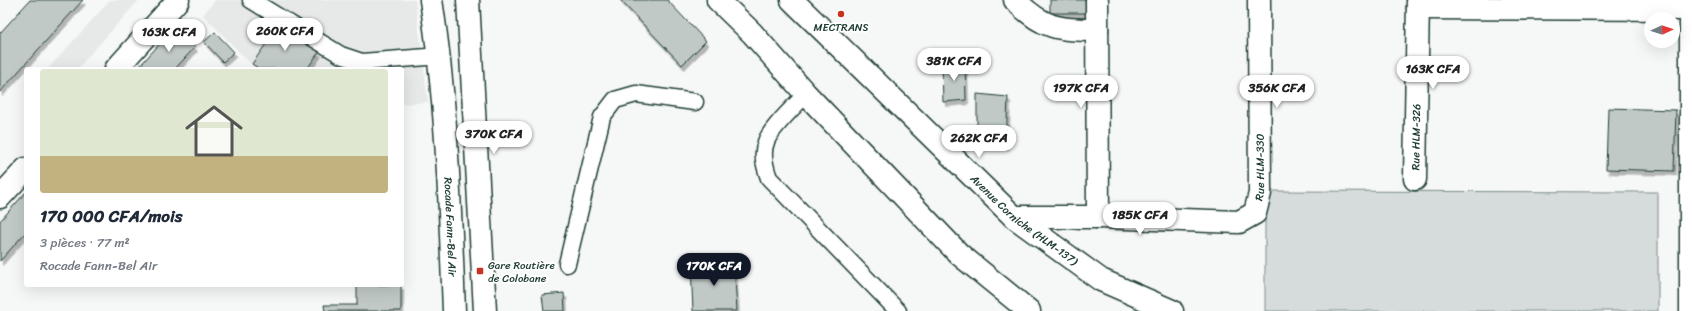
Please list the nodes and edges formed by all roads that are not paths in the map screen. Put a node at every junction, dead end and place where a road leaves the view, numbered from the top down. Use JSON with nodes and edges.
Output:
{"nodes":[{"id":1,"x":178,"y":0,"type":"edge"},
{"id":2,"x":251,"y":0,"type":"edge"},
{"id":3,"x":431,"y":0,"type":"edge"},
{"id":4,"x":468,"y":0,"type":"edge"},
{"id":5,"x":718,"y":0,"type":"edge"},
{"id":6,"x":792,"y":0,"type":"edge"},
{"id":7,"x":1015,"y":0,"type":"edge"},
{"id":8,"x":1097,"y":0,"type":"edge"},
{"id":9,"x":1259,"y":0,"type":"edge"},
{"id":10,"x":1418,"y":4,"type":"edge"},
{"id":11,"x":1577,"y":4,"type":"edge"},
{"id":12,"x":1691,"y":9,"type":"edge"},
{"id":13,"x":1097,"y":30,"type":"junction"},
{"id":14,"x":440,"y":56,"type":"junction"},
{"id":15,"x":118,"y":67,"type":"edge"},
{"id":16,"x":806,"y":94,"type":"junction"},
{"id":17,"x":695,"y":102,"type":"dead end"},
{"id":18,"x":24,"y":171,"type":"edge"},
{"id":19,"x":1415,"y":179,"type":"dead end"},
{"id":20,"x":0,"y":198,"type":"edge"},
{"id":21,"x":1691,"y":216,"type":"edge"},
{"id":22,"x":1098,"y":217,"type":"junction"},
{"id":23,"x":1014,"y":218,"type":"junction"},
{"id":24,"x":567,"y":264,"type":"dead end"},
{"id":25,"x":454,"y":311,"type":"edge"},
{"id":26,"x":485,"y":311,"type":"edge"},
{"id":27,"x":898,"y":311,"type":"edge"},
{"id":28,"x":1029,"y":311,"type":"edge"},
{"id":29,"x":1172,"y":311,"type":"edge"},
{"id":30,"x":1691,"y":311,"type":"edge"}],
"edges":[{"from":1,"to":15,"type":"main road"},
{"from":2,"to":14,"type":"lane"},
{"from":3,"to":14,"type":"main road","name":"Rocade Fann-Bel Air"},
{"from":4,"to":26,"type":"main road"},
{"from":5,"to":16,"type":"main road"},
{"from":6,"to":23,"type":"main road","name":"Avenue Corniche (HLM-137)"},
{"from":7,"to":13,"type":"main road"},
{"from":8,"to":13,"type":"main road"},
{"from":9,"to":22,"type":"main road","name":"Rue HLM-330"},
{"from":10,"to":11,"type":"main road"},
{"from":10,"to":19,"type":"main road","name":"Rue HLM-326"},
{"from":11,"to":12,"type":"main road"},
{"from":12,"to":21,"type":"main road"},
{"from":13,"to":22,"type":"main road"},
{"from":14,"to":25,"type":"main road","name":"Rocade Fann-Bel Air"},
{"from":16,"to":27,"type":"lane"},
{"from":16,"to":28,"type":"main road"},
{"from":17,"to":24,"type":"lane"},
{"from":18,"to":20,"type":"main road"},
{"from":21,"to":30,"type":"main road"},
{"from":22,"to":23,"type":"main road"},
{"from":23,"to":29,"type":"main road","name":"Avenue Corniche (HLM-137)"}]}
